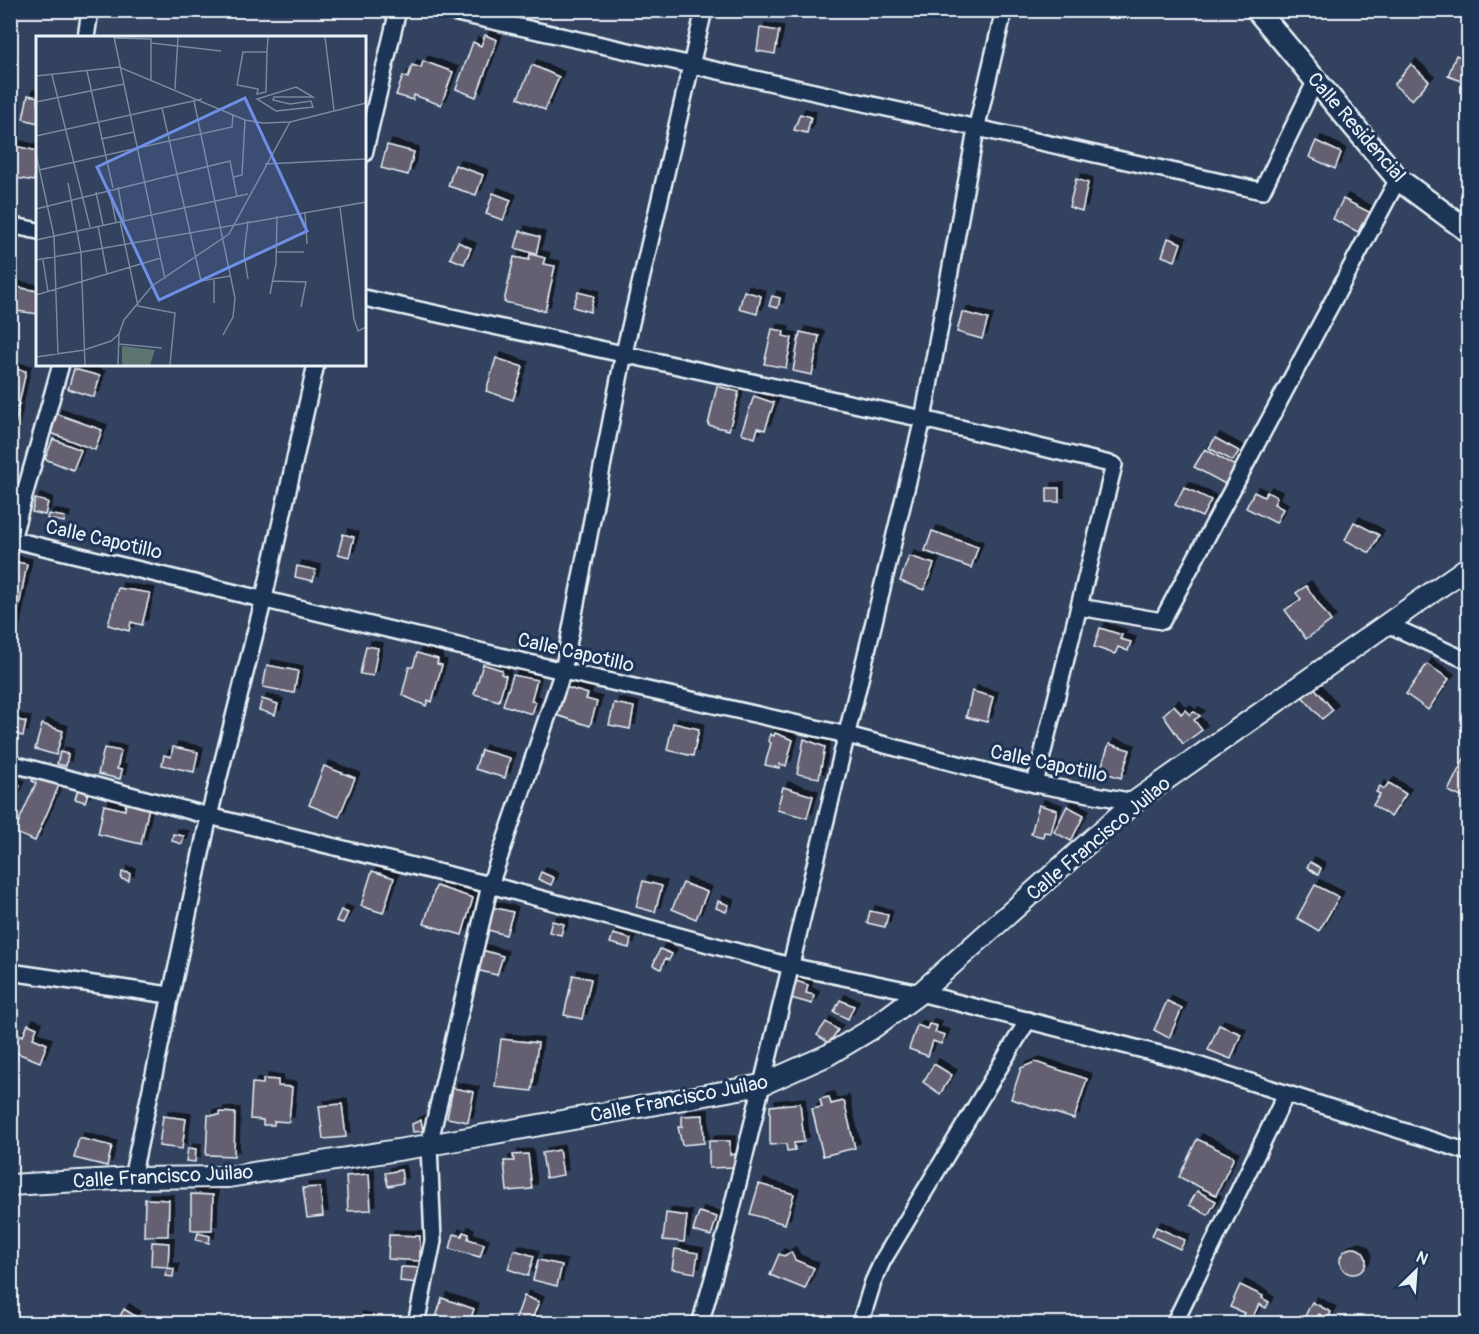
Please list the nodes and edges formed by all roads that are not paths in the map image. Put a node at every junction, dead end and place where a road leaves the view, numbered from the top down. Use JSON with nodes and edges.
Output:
{"nodes":[{"id":1,"x":90,"y":10,"type":"edge"},
{"id":2,"x":398,"y":10,"type":"edge"},
{"id":3,"x":443,"y":10,"type":"edge"},
{"id":4,"x":704,"y":10,"type":"edge"},
{"id":5,"x":1004,"y":10,"type":"edge"},
{"id":6,"x":1257,"y":10,"type":"edge"},
{"id":7,"x":86,"y":36,"type":"edge"},
{"id":8,"x":692,"y":66,"type":"junction"},
{"id":9,"x":1316,"y":80,"type":"junction"},
{"id":10,"x":976,"y":130,"type":"junction"},
{"id":11,"x":366,"y":146,"type":"edge"},
{"id":12,"x":1398,"y":179,"type":"junction"},
{"id":13,"x":10,"y":225,"type":"edge"},
{"id":14,"x":36,"y":231,"type":"edge"},
{"id":15,"x":1468,"y":231,"type":"edge"},
{"id":16,"x":366,"y":298,"type":"edge"},
{"id":17,"x":624,"y":353,"type":"junction"},
{"id":18,"x":60,"y":366,"type":"edge"},
{"id":19,"x":316,"y":366,"type":"edge"},
{"id":20,"x":923,"y":419,"type":"junction"},
{"id":21,"x":11,"y":539,"type":"edge"},
{"id":22,"x":1468,"y":567,"type":"edge"},
{"id":23,"x":264,"y":598,"type":"junction"},
{"id":24,"x":1079,"y":607,"type":"junction"},
{"id":25,"x":1387,"y":624,"type":"junction"},
{"id":26,"x":1468,"y":660,"type":"edge"},
{"id":27,"x":563,"y":671,"type":"junction"},
{"id":28,"x":847,"y":735,"type":"junction"},
{"id":29,"x":10,"y":764,"type":"edge"},
{"id":30,"x":1035,"y":784,"type":"junction"},
{"id":31,"x":1134,"y":802,"type":"junction"},
{"id":32,"x":209,"y":816,"type":"junction"},
{"id":33,"x":490,"y":885,"type":"junction"},
{"id":34,"x":790,"y":966,"type":"junction"},
{"id":35,"x":10,"y":972,"type":"edge"},
{"id":36,"x":920,"y":993,"type":"junction"},
{"id":37,"x":170,"y":995,"type":"junction"},
{"id":38,"x":1028,"y":1020,"type":"junction"},
{"id":39,"x":761,"y":1085,"type":"junction"},
{"id":40,"x":1286,"y":1094,"type":"junction"},
{"id":41,"x":429,"y":1145,"type":"junction"},
{"id":42,"x":1468,"y":1152,"type":"edge"},
{"id":43,"x":132,"y":1178,"type":"junction"},
{"id":44,"x":10,"y":1185,"type":"edge"},
{"id":45,"x":416,"y":1323,"type":"edge"},
{"id":46,"x":700,"y":1323,"type":"edge"},
{"id":47,"x":860,"y":1323,"type":"edge"},
{"id":48,"x":1174,"y":1323,"type":"edge"}],
"edges":[{"from":1,"to":7,"type":"street"},
{"from":2,"to":11,"type":"street"},
{"from":3,"to":8,"type":"street"},
{"from":4,"to":8,"type":"street"},
{"from":5,"to":10,"type":"street"},
{"from":6,"to":9,"type":"main road","name":"Calle Residencial"},
{"from":8,"to":10,"type":"street"},
{"from":8,"to":17,"type":"street"},
{"from":9,"to":10,"type":"street"},
{"from":9,"to":12,"type":"main road","name":"Calle Residencial"},
{"from":10,"to":20,"type":"street"},
{"from":12,"to":15,"type":"main road","name":"Calle Residencial"},
{"from":12,"to":24,"type":"street"},
{"from":13,"to":14,"type":"street"},
{"from":16,"to":17,"type":"street"},
{"from":17,"to":20,"type":"street"},
{"from":17,"to":27,"type":"street"},
{"from":18,"to":21,"type":"street"},
{"from":19,"to":23,"type":"street"},
{"from":20,"to":24,"type":"street"},
{"from":20,"to":28,"type":"street"},
{"from":21,"to":23,"type":"street","name":"Calle Capotillo"},
{"from":22,"to":25,"type":"street","name":"Calle Francisco Juilao"},
{"from":23,"to":27,"type":"street","name":"Calle Capotillo"},
{"from":23,"to":32,"type":"street"},
{"from":24,"to":30,"type":"street"},
{"from":25,"to":26,"type":"street"},
{"from":25,"to":31,"type":"street","name":"Calle Francisco Juilao"},
{"from":27,"to":28,"type":"street","name":"Calle Capotillo"},
{"from":27,"to":33,"type":"street"},
{"from":28,"to":30,"type":"street","name":"Calle Capotillo"},
{"from":28,"to":34,"type":"street"},
{"from":29,"to":32,"type":"street"},
{"from":30,"to":31,"type":"street","name":"Calle Capotillo"},
{"from":31,"to":36,"type":"street","name":"Calle Francisco Juilao"},
{"from":32,"to":33,"type":"street"},
{"from":32,"to":37,"type":"street"},
{"from":33,"to":34,"type":"street"},
{"from":33,"to":41,"type":"street"},
{"from":34,"to":36,"type":"street"},
{"from":34,"to":39,"type":"street"},
{"from":35,"to":37,"type":"street"},
{"from":36,"to":38,"type":"street"},
{"from":36,"to":39,"type":"street","name":"Calle Francisco Juilao"},
{"from":37,"to":43,"type":"street"},
{"from":38,"to":40,"type":"street"},
{"from":38,"to":47,"type":"street"},
{"from":39,"to":41,"type":"street","name":"Calle Francisco Juilao"},
{"from":39,"to":46,"type":"street"},
{"from":40,"to":42,"type":"street"},
{"from":40,"to":48,"type":"street"},
{"from":41,"to":43,"type":"street","name":"Calle Francisco Juilao"},
{"from":41,"to":45,"type":"street"},
{"from":43,"to":44,"type":"street","name":"Calle Francisco Juilao"}]}
